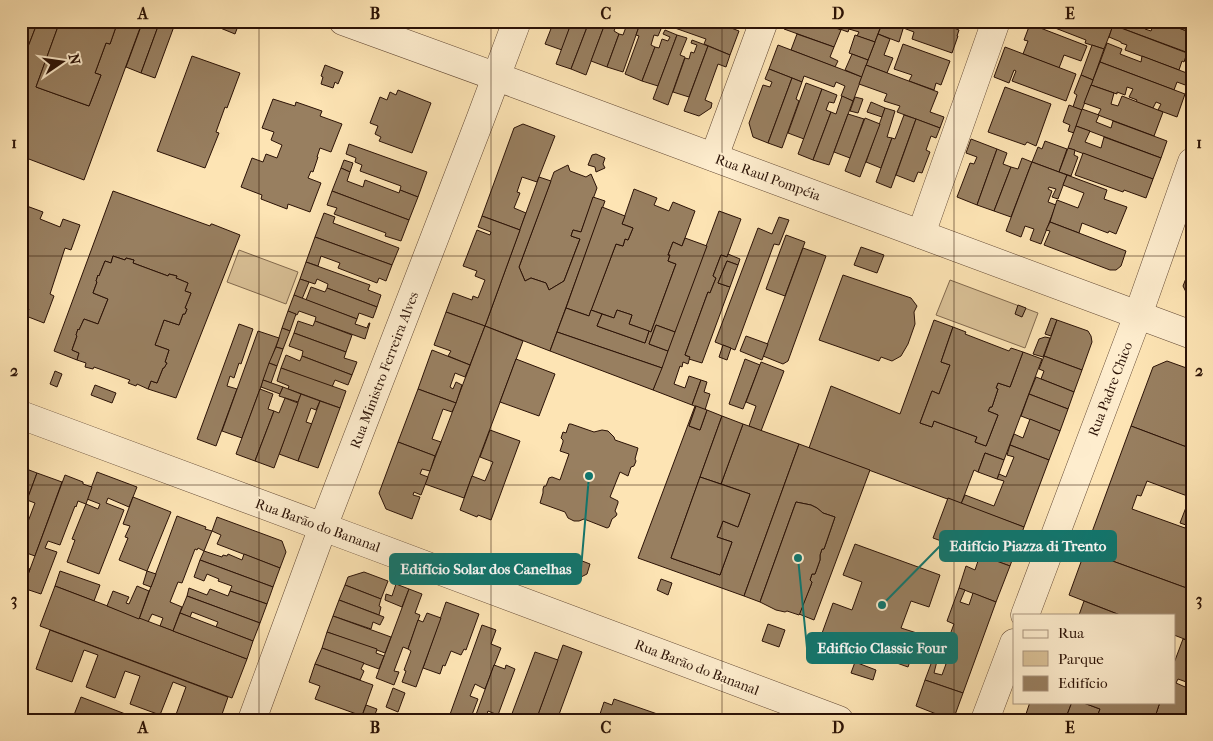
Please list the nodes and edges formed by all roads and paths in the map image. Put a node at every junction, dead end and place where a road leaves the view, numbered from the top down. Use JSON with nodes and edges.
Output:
{"nodes":[{"id":1,"x":343,"y":21,"type":"edge"},
{"id":2,"x":517,"y":21,"type":"edge"},
{"id":3,"x":764,"y":21,"type":"edge"},
{"id":4,"x":996,"y":21,"type":"edge"},
{"id":5,"x":497,"y":77,"type":"junction"},
{"id":6,"x":714,"y":158,"type":"junction"},
{"id":7,"x":1192,"y":162,"type":"edge"},
{"id":8,"x":921,"y":234,"type":"junction"},
{"id":9,"x":1138,"y":315,"type":"junction"},
{"id":10,"x":1192,"y":335,"type":"edge"},
{"id":11,"x":21,"y":415,"type":"edge"},
{"id":12,"x":323,"y":528,"type":"junction"},
{"id":13,"x":1025,"y":614,"type":"edge"},
{"id":14,"x":1013,"y":646,"type":"edge"},
{"id":15,"x":252,"y":720,"type":"edge"},
{"id":16,"x":839,"y":720,"type":"edge"},
{"id":17,"x":985,"y":720,"type":"edge"}],
"edges":[{"from":1,"to":5,"type":"street","name":"Rua Raul Pompéia"},
{"from":2,"to":5,"type":"street","name":"Rua Ministro Ferreira Alves"},
{"from":3,"to":6,"type":"street"},
{"from":4,"to":8,"type":"street"},
{"from":5,"to":6,"type":"street","name":"Rua Raul Pompéia"},
{"from":5,"to":12,"type":"street","name":"Rua Ministro Ferreira Alves"},
{"from":6,"to":8,"type":"street","name":"Rua Raul Pompéia"},
{"from":7,"to":9,"type":"street","name":"Rua Padre Chico"},
{"from":8,"to":9,"type":"street","name":"Rua Raul Pompéia"},
{"from":9,"to":10,"type":"street","name":"Rua Raul Pompéia"},
{"from":9,"to":13,"type":"street","name":"Rua Padre Chico"},
{"from":11,"to":12,"type":"street","name":"Rua Barão do Bananal"},
{"from":12,"to":15,"type":"street","name":"Rua Ministro Ferreira Alves"},
{"from":12,"to":16,"type":"street","name":"Rua Barão do Bananal"},
{"from":14,"to":17,"type":"street"}]}
